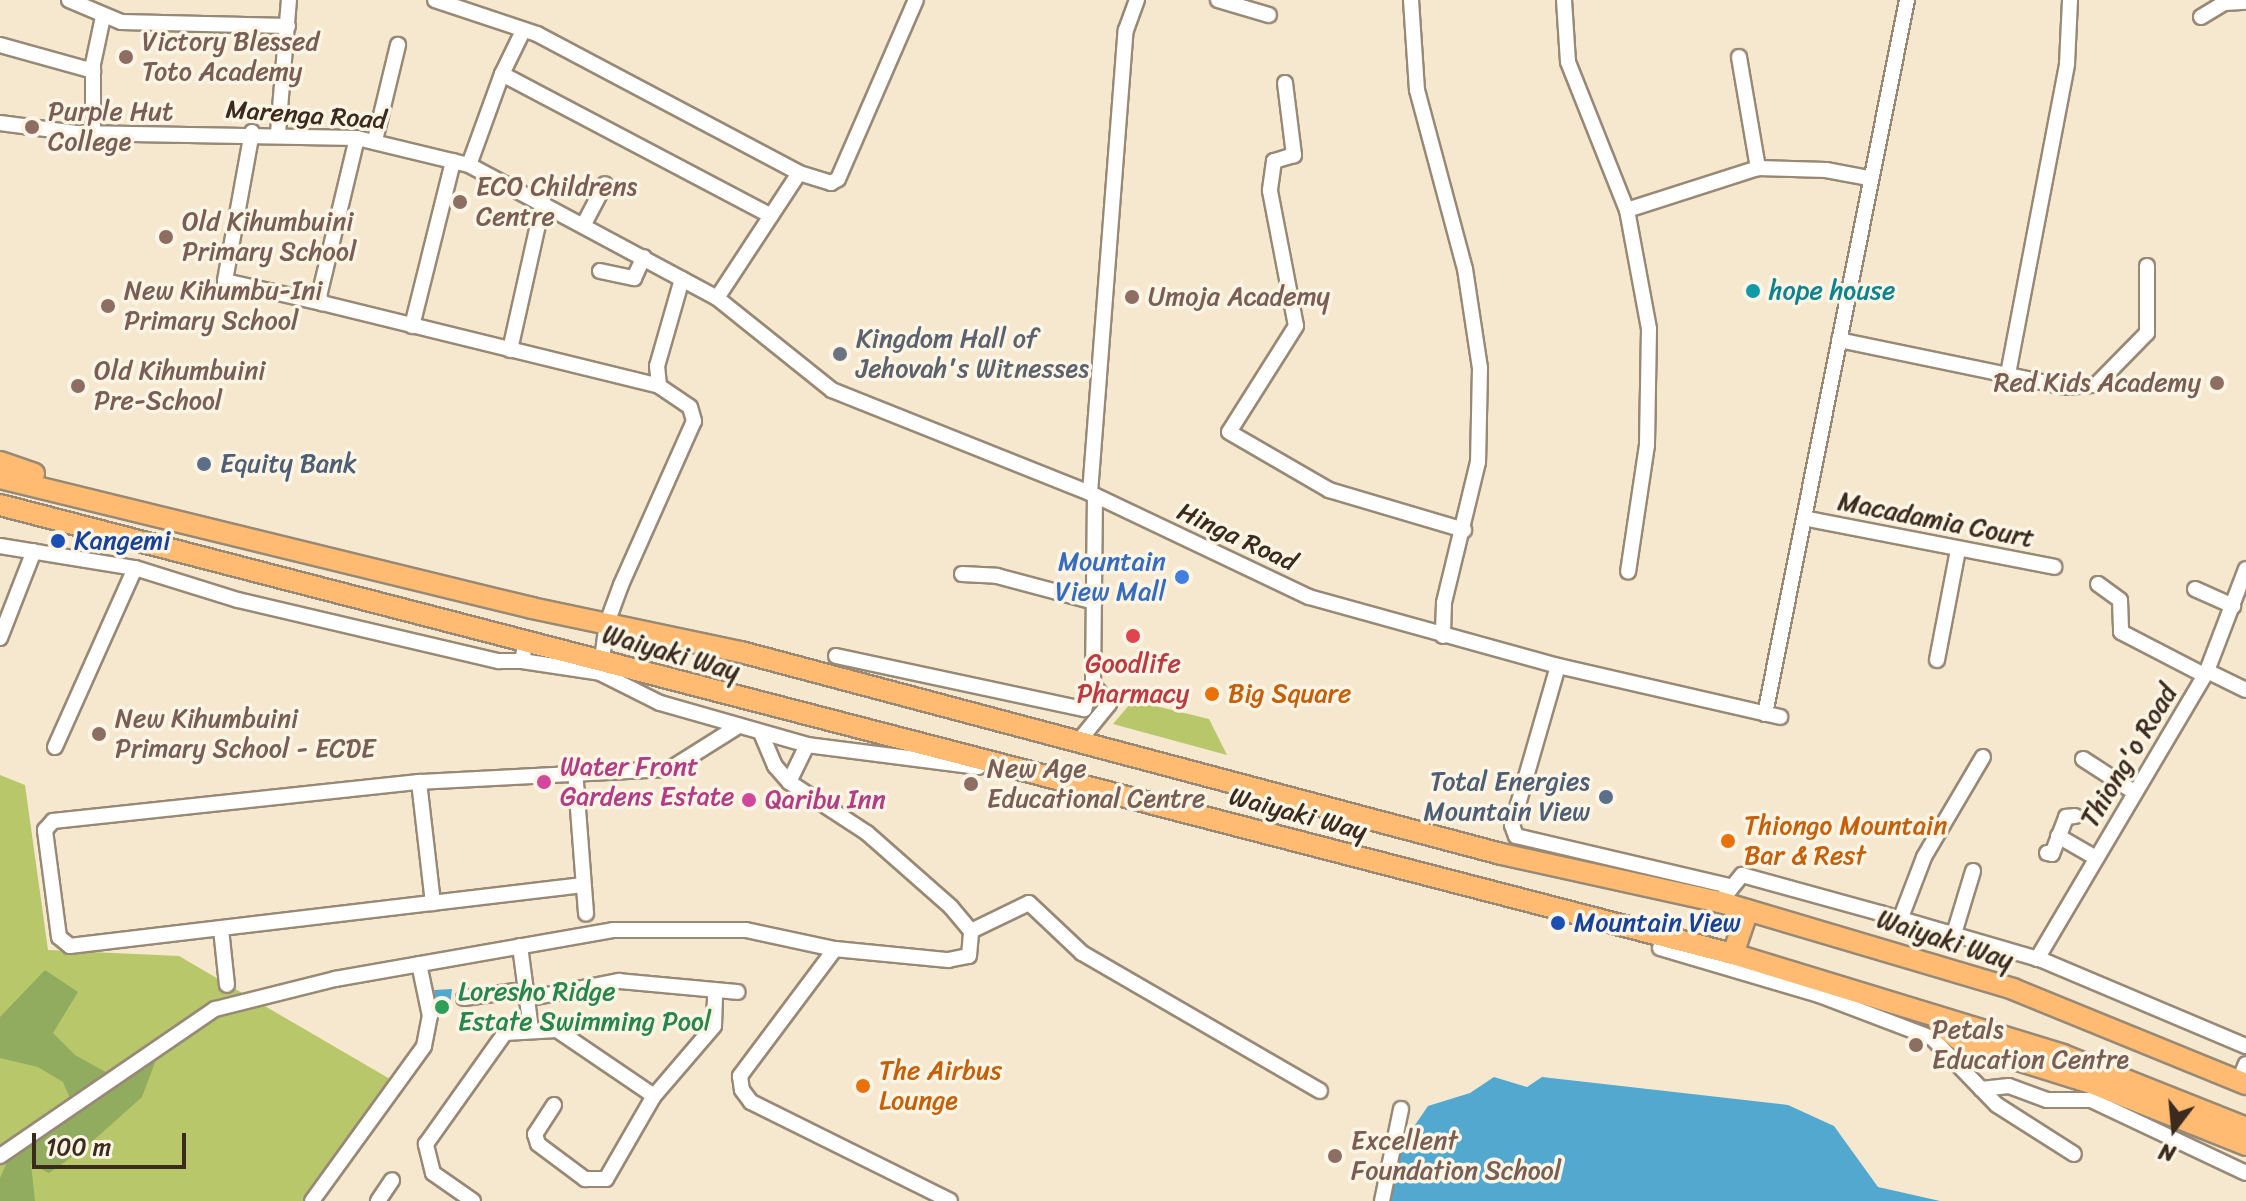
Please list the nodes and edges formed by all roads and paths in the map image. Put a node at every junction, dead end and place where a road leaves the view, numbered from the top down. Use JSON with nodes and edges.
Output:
{"nodes":[{"id":1,"x":69,"y":0,"type":"edge"},
{"id":2,"x":289,"y":0,"type":"edge"},
{"id":3,"x":435,"y":0,"type":"edge"},
{"id":4,"x":916,"y":0,"type":"edge"},
{"id":5,"x":1137,"y":0,"type":"edge"},
{"id":6,"x":1218,"y":0,"type":"edge"},
{"id":7,"x":1411,"y":0,"type":"edge"},
{"id":8,"x":1564,"y":0,"type":"edge"},
{"id":9,"x":1907,"y":0,"type":"edge"},
{"id":10,"x":2070,"y":0,"type":"edge"},
{"id":11,"x":2246,"y":2,"type":"edge"},
{"id":12,"x":1269,"y":15,"type":"dead end"},
{"id":13,"x":103,"y":17,"type":"junction"},
{"id":14,"x":2201,"y":17,"type":"dead end"},
{"id":15,"x":288,"y":26,"type":"junction"},
{"id":16,"x":523,"y":31,"type":"junction"},
{"id":17,"x":0,"y":45,"type":"edge"},
{"id":18,"x":398,"y":45,"type":"dead end"},
{"id":19,"x":1739,"y":57,"type":"dead end"},
{"id":20,"x":93,"y":71,"type":"junction"},
{"id":21,"x":502,"y":74,"type":"junction"},
{"id":22,"x":1285,"y":83,"type":"dead end"},
{"id":23,"x":0,"y":123,"type":"edge"},
{"id":24,"x":252,"y":132,"type":"junction"},
{"id":25,"x":93,"y":133,"type":"junction"},
{"id":26,"x":278,"y":133,"type":"junction"},
{"id":27,"x":357,"y":138,"type":"junction"},
{"id":28,"x":375,"y":140,"type":"junction"},
{"id":29,"x":453,"y":161,"type":"junction"},
{"id":30,"x":469,"y":165,"type":"junction"},
{"id":31,"x":1758,"y":168,"type":"junction"},
{"id":32,"x":799,"y":173,"type":"junction"},
{"id":33,"x":1869,"y":178,"type":"junction"},
{"id":34,"x":605,"y":184,"type":"dead end"},
{"id":35,"x":543,"y":202,"type":"junction"},
{"id":36,"x":1627,"y":210,"type":"junction"},
{"id":37,"x":771,"y":216,"type":"junction"},
{"id":38,"x":584,"y":224,"type":"junction"},
{"id":39,"x":644,"y":257,"type":"junction"},
{"id":40,"x":2147,"y":266,"type":"dead end"},
{"id":41,"x":600,"y":271,"type":"dead end"},
{"id":42,"x":682,"y":279,"type":"junction"},
{"id":43,"x":717,"y":298,"type":"junction"},
{"id":44,"x":322,"y":303,"type":"junction"},
{"id":45,"x":412,"y":326,"type":"junction"},
{"id":46,"x":1839,"y":340,"type":"junction"},
{"id":47,"x":510,"y":350,"type":"junction"},
{"id":48,"x":2008,"y":374,"type":"junction"},
{"id":49,"x":659,"y":386,"type":"junction"},
{"id":50,"x":0,"y":462,"type":"edge"},
{"id":51,"x":0,"y":478,"type":"edge"},
{"id":52,"x":1093,"y":495,"type":"junction"},
{"id":53,"x":0,"y":505,"type":"edge"},
{"id":54,"x":127,"y":507,"type":"junction"},
{"id":55,"x":0,"y":518,"type":"edge"},
{"id":56,"x":1808,"y":519,"type":"junction"},
{"id":57,"x":69,"y":522,"type":"junction"},
{"id":58,"x":1464,"y":530,"type":"junction"},
{"id":59,"x":0,"y":546,"type":"edge"},
{"id":60,"x":289,"y":549,"type":"junction"},
{"id":61,"x":1958,"y":550,"type":"junction"},
{"id":62,"x":34,"y":551,"type":"junction"},
{"id":63,"x":2054,"y":567,"type":"dead end"},
{"id":64,"x":135,"y":568,"type":"junction"},
{"id":65,"x":2246,"y":569,"type":"edge"},
{"id":66,"x":1628,"y":572,"type":"dead end"},
{"id":67,"x":962,"y":574,"type":"dead end"},
{"id":68,"x":282,"y":577,"type":"junction"},
{"id":69,"x":2098,"y":584,"type":"dead end"},
{"id":70,"x":2195,"y":589,"type":"dead end"},
{"id":71,"x":1095,"y":602,"type":"junction"},
{"id":72,"x":2233,"y":606,"type":"junction"},
{"id":73,"x":607,"y":623,"type":"junction"},
{"id":74,"x":1443,"y":636,"type":"junction"},
{"id":75,"x":0,"y":638,"type":"edge"},
{"id":76,"x":526,"y":640,"type":"junction"},
{"id":77,"x":836,"y":656,"type":"dead end"},
{"id":78,"x":1937,"y":660,"type":"dead end"},
{"id":79,"x":522,"y":661,"type":"junction"},
{"id":80,"x":600,"y":666,"type":"junction"},
{"id":81,"x":1558,"y":666,"type":"junction"},
{"id":82,"x":2206,"y":673,"type":"junction"},
{"id":83,"x":1093,"y":685,"type":"junction"},
{"id":84,"x":2246,"y":690,"type":"edge"},
{"id":85,"x":1084,"y":709,"type":"junction"},
{"id":86,"x":737,"y":727,"type":"junction"},
{"id":87,"x":761,"y":733,"type":"junction"},
{"id":88,"x":1078,"y":742,"type":"junction"},
{"id":89,"x":807,"y":745,"type":"junction"},
{"id":90,"x":55,"y":747,"type":"dead end"},
{"id":91,"x":1983,"y":757,"type":"dead end"},
{"id":92,"x":2083,"y":759,"type":"dead end"},
{"id":93,"x":575,"y":770,"type":"junction"},
{"id":94,"x":1026,"y":773,"type":"junction"},
{"id":95,"x":419,"y":782,"type":"junction"},
{"id":96,"x":789,"y":782,"type":"junction"},
{"id":97,"x":2134,"y":792,"type":"junction"},
{"id":98,"x":2075,"y":816,"type":"dead end"},
{"id":99,"x":2058,"y":836,"type":"junction"},
{"id":100,"x":1537,"y":853,"type":"junction"},
{"id":101,"x":2047,"y":853,"type":"dead end"},
{"id":102,"x":2096,"y":858,"type":"junction"},
{"id":103,"x":1973,"y":871,"type":"dead end"},
{"id":104,"x":583,"y":885,"type":"junction"},
{"id":105,"x":1724,"y":894,"type":"junction"},
{"id":106,"x":433,"y":903,"type":"junction"},
{"id":107,"x":1748,"y":910,"type":"junction"},
{"id":108,"x":586,"y":914,"type":"dead end"},
{"id":109,"x":1900,"y":920,"type":"junction"},
{"id":110,"x":221,"y":929,"type":"junction"},
{"id":111,"x":971,"y":931,"type":"junction"},
{"id":112,"x":1953,"y":937,"type":"junction"},
{"id":113,"x":515,"y":947,"type":"junction"},
{"id":114,"x":1660,"y":948,"type":"dead end"},
{"id":115,"x":835,"y":949,"type":"junction"},
{"id":116,"x":1733,"y":954,"type":"junction"},
{"id":117,"x":2037,"y":959,"type":"junction"},
{"id":118,"x":419,"y":964,"type":"junction"},
{"id":119,"x":227,"y":985,"type":"dead end"},
{"id":120,"x":715,"y":991,"type":"junction"},
{"id":121,"x":737,"y":992,"type":"dead end"},
{"id":122,"x":521,"y":995,"type":"junction"},
{"id":123,"x":464,"y":998,"type":"dead end"},
{"id":124,"x":1928,"y":1015,"type":"junction"},
{"id":125,"x":526,"y":1031,"type":"junction"},
{"id":126,"x":2246,"y":1046,"type":"edge"},
{"id":127,"x":2244,"y":1076,"type":"edge"},
{"id":128,"x":1981,"y":1089,"type":"junction"},
{"id":129,"x":1320,"y":1091,"type":"dead end"},
{"id":130,"x":654,"y":1096,"type":"junction"},
{"id":131,"x":554,"y":1105,"type":"dead end"},
{"id":132,"x":1401,"y":1109,"type":"dead end"},
{"id":133,"x":2246,"y":1128,"type":"edge"},
{"id":134,"x":2246,"y":1145,"type":"edge"},
{"id":135,"x":2074,"y":1154,"type":"dead end"},
{"id":136,"x":0,"y":1156,"type":"edge"},
{"id":137,"x":2246,"y":1173,"type":"edge"},
{"id":138,"x":392,"y":1180,"type":"dead end"},
{"id":139,"x":932,"y":1197,"type":"edge"},
{"id":140,"x":379,"y":1200,"type":"edge"},
{"id":141,"x":312,"y":1201,"type":"edge"},
{"id":142,"x":473,"y":1201,"type":"edge"},
{"id":143,"x":950,"y":1201,"type":"edge"},
{"id":144,"x":1382,"y":1201,"type":"edge"}],
"edges":[{"from":1,"to":13,"type":"street"},
{"from":2,"to":15,"type":"street"},
{"from":3,"to":16,"type":"street"},
{"from":4,"to":32,"type":"street"},
{"from":5,"to":52,"type":"street"},
{"from":6,"to":12,"type":"street"},
{"from":7,"to":58,"type":"street"},
{"from":8,"to":36,"type":"street"},
{"from":9,"to":33,"type":"street"},
{"from":10,"to":48,"type":"street"},
{"from":11,"to":14,"type":"street"},
{"from":13,"to":15,"type":"street"},
{"from":13,"to":20,"type":"street"},
{"from":15,"to":26,"type":"street"},
{"from":16,"to":21,"type":"street"},
{"from":16,"to":32,"type":"street"},
{"from":17,"to":20,"type":"street"},
{"from":18,"to":28,"type":"street"},
{"from":19,"to":31,"type":"street"},
{"from":20,"to":25,"type":"street"},
{"from":21,"to":30,"type":"street"},
{"from":21,"to":37,"type":"street"},
{"from":22,"to":58,"type":"street"},
{"from":23,"to":25,"type":"street","name":"Marenga Road"},
{"from":24,"to":25,"type":"street","name":"Marenga Road"},
{"from":24,"to":26,"type":"street","name":"Marenga Road"},
{"from":24,"to":44,"type":"street"},
{"from":26,"to":27,"type":"street","name":"Marenga Road"},
{"from":27,"to":28,"type":"street","name":"Marenga Road"},
{"from":27,"to":44,"type":"street"},
{"from":28,"to":29,"type":"street","name":"Marenga Road"},
{"from":29,"to":30,"type":"street","name":"Marenga Road"},
{"from":29,"to":45,"type":"street"},
{"from":30,"to":35,"type":"street","name":"Marenga Road"},
{"from":31,"to":33,"type":"street"},
{"from":31,"to":36,"type":"street"},
{"from":32,"to":37,"type":"street"},
{"from":33,"to":46,"type":"street"},
{"from":34,"to":38,"type":"street"},
{"from":35,"to":38,"type":"street","name":"Marenga Road"},
{"from":35,"to":47,"type":"street"},
{"from":36,"to":66,"type":"street"},
{"from":37,"to":43,"type":"street"},
{"from":38,"to":39,"type":"street","name":"Marenga Road"},
{"from":39,"to":41,"type":"street"},
{"from":39,"to":42,"type":"street","name":"Marenga Road"},
{"from":40,"to":48,"type":"street"},
{"from":42,"to":43,"type":"street","name":"Marenga Road"},
{"from":42,"to":49,"type":"street"},
{"from":43,"to":52,"type":"street","name":"Hinga Road"},
{"from":44,"to":45,"type":"street"},
{"from":45,"to":47,"type":"street"},
{"from":46,"to":48,"type":"street"},
{"from":46,"to":56,"type":"street"},
{"from":47,"to":49,"type":"street"},
{"from":49,"to":73,"type":"street"},
{"from":50,"to":54,"type":"highway","name":"Waiyaki Way"},
{"from":51,"to":54,"type":"highway","name":"Waiyaki Way"},
{"from":52,"to":71,"type":"street"},
{"from":52,"to":74,"type":"street","name":"Hinga Road"},
{"from":53,"to":57,"type":"highway","name":"Waiyaki Way"},
{"from":54,"to":60,"type":"highway","name":"Waiyaki Way"},
{"from":55,"to":57,"type":"highway"},
{"from":56,"to":61,"type":"street","name":"Macadamia Court"},
{"from":56,"to":81,"type":"street","name":"Hinga Road"},
{"from":57,"to":68,"type":"highway","name":"Waiyaki Way"},
{"from":58,"to":74,"type":"street"},
{"from":59,"to":62,"type":"street"},
{"from":60,"to":68,"type":"highway"},
{"from":60,"to":73,"type":"highway","name":"Waiyaki Way"},
{"from":61,"to":63,"type":"street","name":"Macadamia Court"},
{"from":61,"to":78,"type":"street"},
{"from":62,"to":64,"type":"street"},
{"from":62,"to":75,"type":"street"},
{"from":64,"to":79,"type":"street"},
{"from":64,"to":90,"type":"street"},
{"from":65,"to":72,"type":"street","name":"Thiong'o Road"},
{"from":67,"to":71,"type":"street"},
{"from":68,"to":76,"type":"highway","name":"Waiyaki Way"},
{"from":69,"to":82,"type":"street"},
{"from":70,"to":72,"type":"street"},
{"from":71,"to":83,"type":"street"},
{"from":72,"to":82,"type":"street","name":"Thiong'o Road"},
{"from":73,"to":80,"type":"street"},
{"from":73,"to":88,"type":"highway","name":"Waiyaki Way"},
{"from":74,"to":81,"type":"street","name":"Hinga Road"},
{"from":76,"to":79,"type":"street"},
{"from":76,"to":80,"type":"highway","name":"Waiyaki Way"},
{"from":77,"to":85,"type":"street"},
{"from":79,"to":80,"type":"street"},
{"from":80,"to":86,"type":"street"},
{"from":80,"to":94,"type":"highway","name":"Waiyaki Way"},
{"from":81,"to":100,"type":"street"},
{"from":82,"to":84,"type":"street"},
{"from":82,"to":97,"type":"street","name":"Thiong'o Road"},
{"from":83,"to":85,"type":"street"},
{"from":83,"to":88,"type":"street"},
{"from":85,"to":88,"type":"street"},
{"from":86,"to":87,"type":"street"},
{"from":86,"to":93,"type":"street"},
{"from":87,"to":89,"type":"street"},
{"from":87,"to":96,"type":"street"},
{"from":88,"to":100,"type":"highway","name":"Waiyaki Way"},
{"from":89,"to":94,"type":"street"},
{"from":89,"to":96,"type":"street"},
{"from":91,"to":109,"type":"street"},
{"from":92,"to":97,"type":"street"},
{"from":93,"to":95,"type":"street"},
{"from":93,"to":104,"type":"street"},
{"from":94,"to":116,"type":"highway","name":"Waiyaki Way"},
{"from":95,"to":106,"type":"street"},
{"from":95,"to":110,"type":"street"},
{"from":96,"to":111,"type":"street"},
{"from":97,"to":102,"type":"street","name":"Thiong'o Road"},
{"from":98,"to":99,"type":"street"},
{"from":99,"to":101,"type":"street"},
{"from":99,"to":102,"type":"street"},
{"from":100,"to":105,"type":"highway","name":"Waiyaki Way"},
{"from":102,"to":117,"type":"street","name":"Thiong'o Road"},
{"from":103,"to":112,"type":"street"},
{"from":104,"to":106,"type":"street"},
{"from":104,"to":108,"type":"street"},
{"from":105,"to":107,"type":"highway","name":"Waiyaki Way"},
{"from":105,"to":109,"type":"street"},
{"from":106,"to":110,"type":"street"},
{"from":107,"to":116,"type":"highway"},
{"from":107,"to":127,"type":"highway","name":"Waiyaki Way"},
{"from":109,"to":112,"type":"street"},
{"from":110,"to":119,"type":"street"},
{"from":111,"to":115,"type":"street"},
{"from":111,"to":129,"type":"street"},
{"from":112,"to":117,"type":"street"},
{"from":113,"to":115,"type":"street"},
{"from":113,"to":118,"type":"street"},
{"from":113,"to":122,"type":"street"},
{"from":114,"to":128,"type":"street"},
{"from":115,"to":139,"type":"street"},
{"from":116,"to":124,"type":"highway","name":"Waiyaki Way"},
{"from":117,"to":126,"type":"street"},
{"from":118,"to":136,"type":"street"},
{"from":118,"to":141,"type":"street"},
{"from":120,"to":121,"type":"street"},
{"from":120,"to":122,"type":"street"},
{"from":120,"to":130,"type":"street"},
{"from":122,"to":123,"type":"street"},
{"from":122,"to":125,"type":"street"},
{"from":124,"to":133,"type":"highway","name":"Waiyaki Way"},
{"from":124,"to":134,"type":"highway"},
{"from":125,"to":130,"type":"street"},
{"from":125,"to":142,"type":"street"},
{"from":128,"to":135,"type":"street"},
{"from":128,"to":137,"type":"street"},
{"from":130,"to":131,"type":"street"},
{"from":132,"to":144,"type":"street"},
{"from":138,"to":140,"type":"street"},
{"from":139,"to":143,"type":"street"}]}
